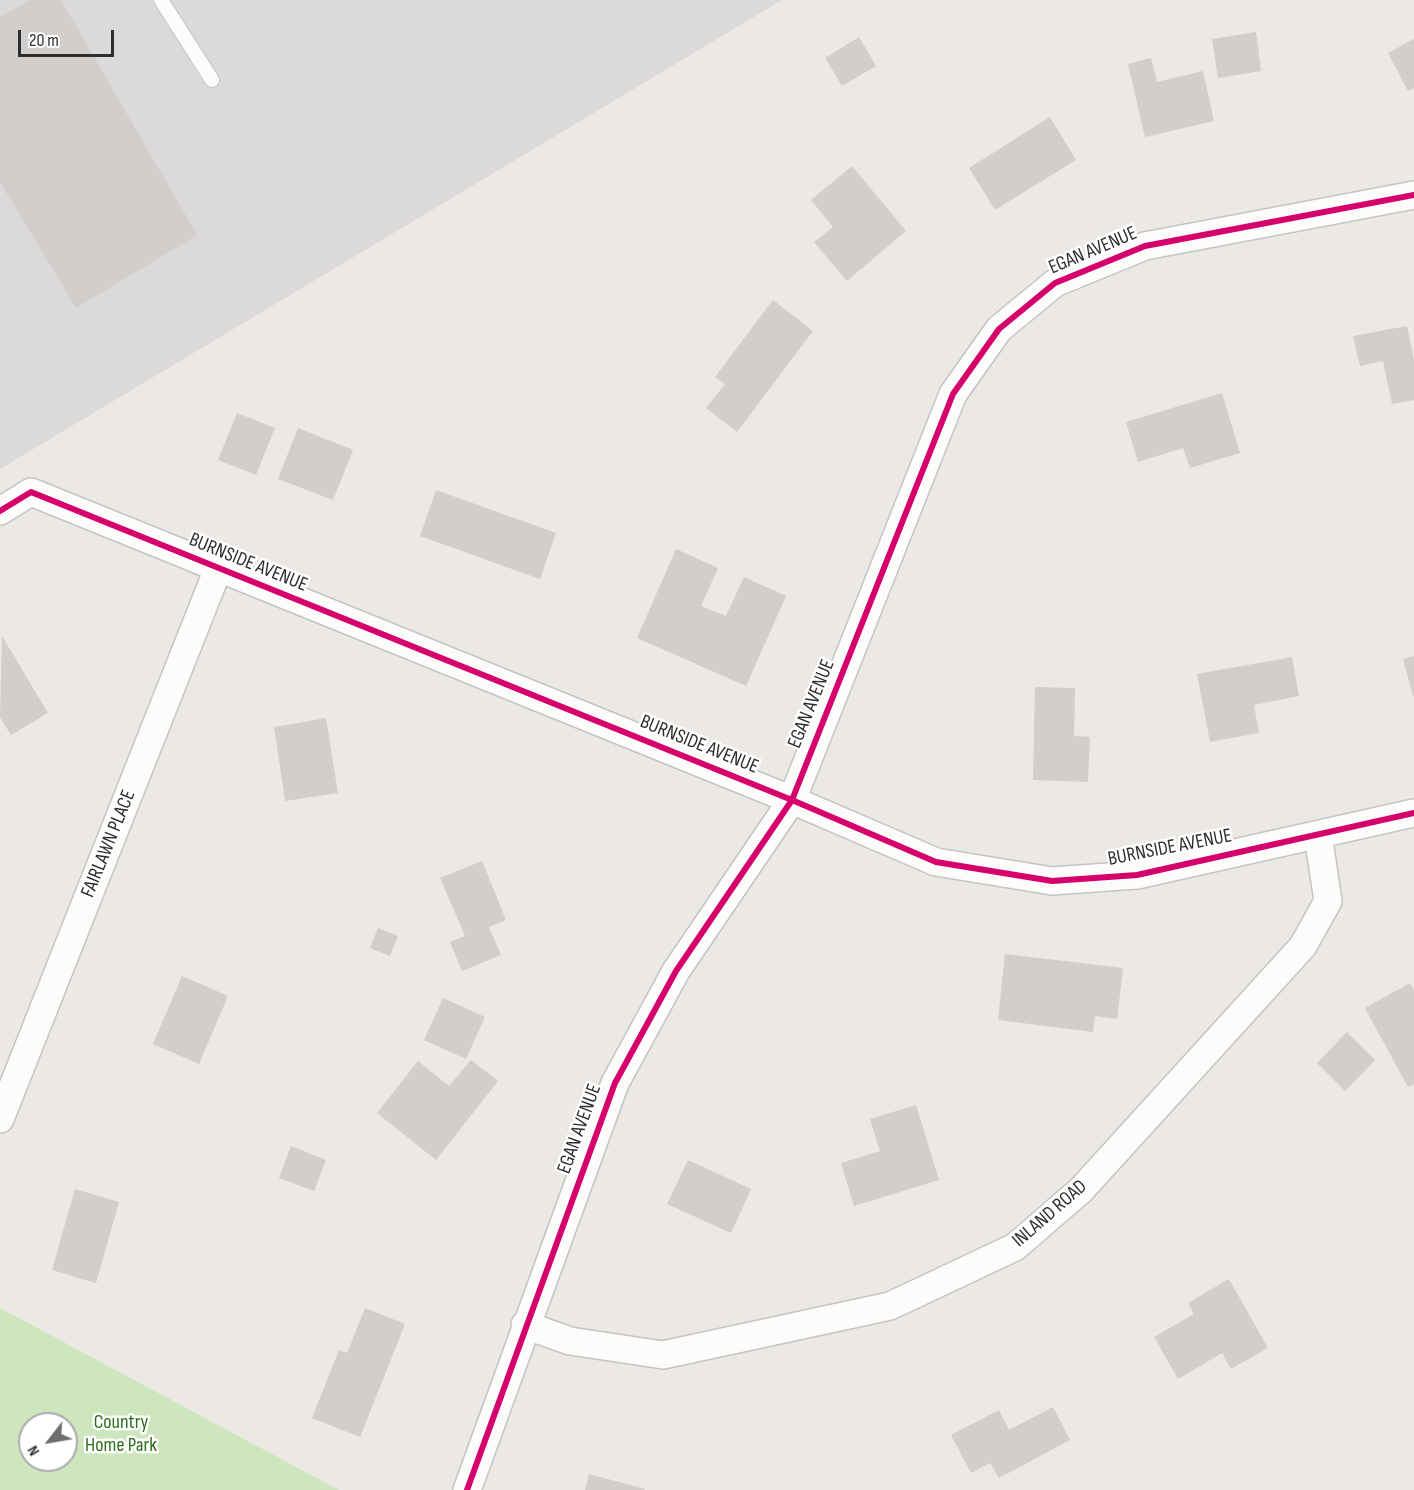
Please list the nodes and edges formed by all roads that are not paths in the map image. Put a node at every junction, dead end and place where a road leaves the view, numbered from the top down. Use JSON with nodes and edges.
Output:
{"nodes":[{"id":1,"x":161,"y":0,"type":"edge"},
{"id":2,"x":212,"y":80,"type":"dead end"},
{"id":3,"x":1414,"y":195,"type":"edge"},
{"id":4,"x":0,"y":511,"type":"edge"},
{"id":5,"x":218,"y":569,"type":"junction"},
{"id":6,"x":792,"y":800,"type":"junction"},
{"id":7,"x":1414,"y":813,"type":"edge"},
{"id":8,"x":1318,"y":835,"type":"junction"},
{"id":9,"x":0,"y":1119,"type":"edge"},
{"id":10,"x":525,"y":1325,"type":"junction"},
{"id":11,"x":467,"y":1490,"type":"edge"}],
"edges":[{"from":1,"to":2,"type":"lane"},
{"from":3,"to":6,"type":"street","name":"EGAN AVENUE"},
{"from":4,"to":5,"type":"street","name":"BURNSIDE AVENUE"},
{"from":5,"to":6,"type":"street","name":"BURNSIDE AVENUE"},
{"from":5,"to":9,"type":"street","name":"FAIRLAWN PLACE"},
{"from":6,"to":8,"type":"street","name":"BURNSIDE AVENUE"},
{"from":6,"to":10,"type":"street","name":"EGAN AVENUE"},
{"from":7,"to":8,"type":"street","name":"BURNSIDE AVENUE"},
{"from":8,"to":10,"type":"street","name":"INLAND ROAD"},
{"from":10,"to":11,"type":"street","name":"EGAN AVENUE"}]}
